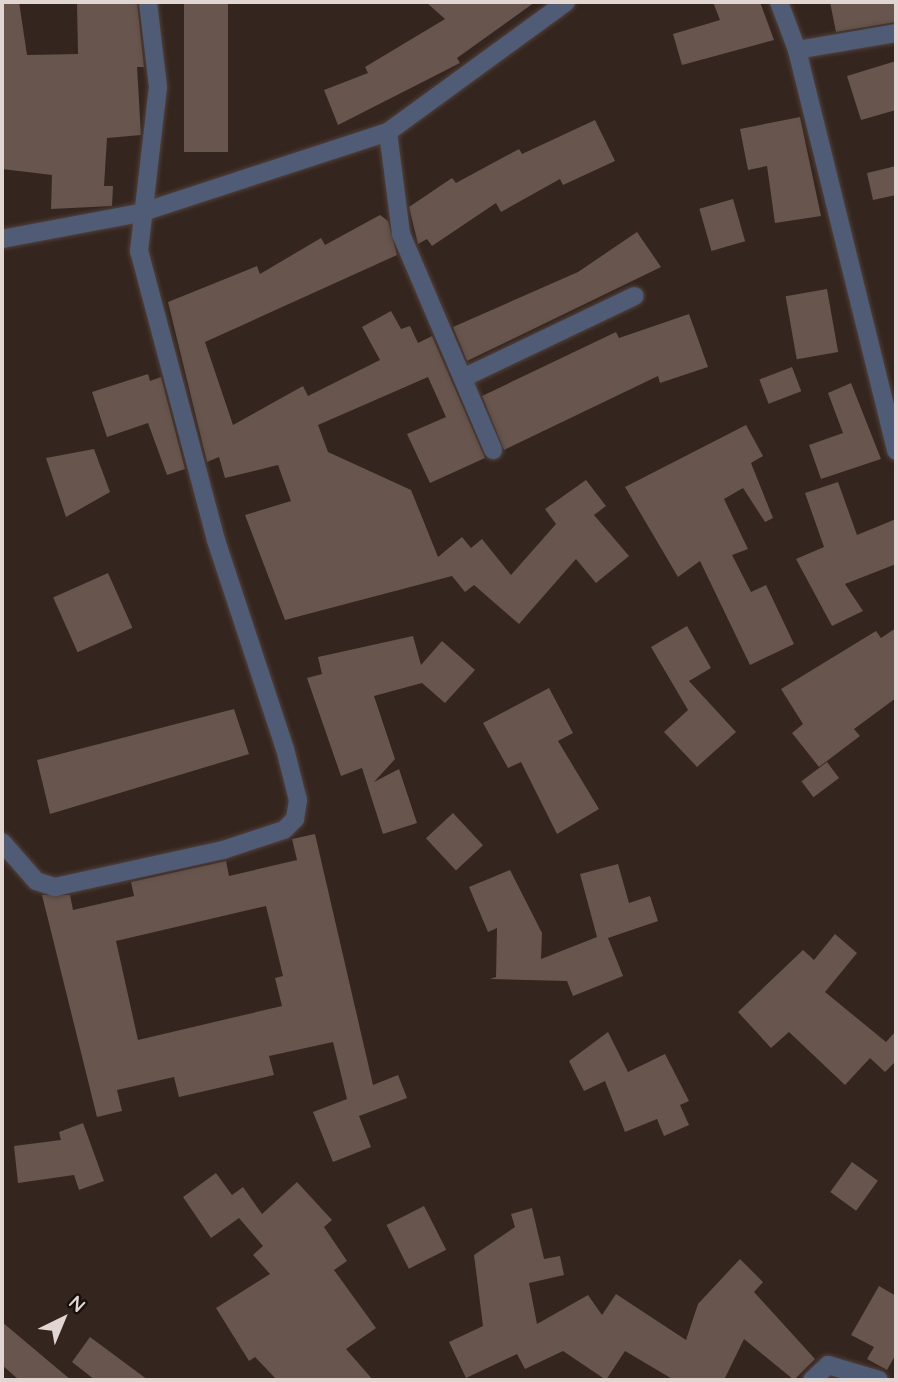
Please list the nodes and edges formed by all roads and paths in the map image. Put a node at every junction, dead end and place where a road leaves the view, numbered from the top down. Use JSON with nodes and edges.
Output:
{"nodes":[{"id":1,"x":148,"y":2,"type":"edge"},
{"id":2,"x":566,"y":2,"type":"edge"},
{"id":3,"x":779,"y":2,"type":"edge"},
{"id":4,"x":896,"y":33,"type":"edge"},
{"id":5,"x":797,"y":50,"type":"junction"},
{"id":6,"x":388,"y":132,"type":"junction"},
{"id":7,"x":139,"y":213,"type":"junction"},
{"id":8,"x":2,"y":239,"type":"edge"},
{"id":9,"x":635,"y":296,"type":"dead end"},
{"id":10,"x":465,"y":377,"type":"junction"},
{"id":11,"x":493,"y":450,"type":"dead end"},
{"id":12,"x":896,"y":451,"type":"edge"},
{"id":13,"x":2,"y":842,"type":"edge"},
{"id":14,"x":812,"y":1380,"type":"edge"},
{"id":15,"x":879,"y":1380,"type":"edge"}],
"edges":[{"from":1,"to":7,"type":"street"},
{"from":2,"to":6,"type":"street"},
{"from":3,"to":5,"type":"street"},
{"from":4,"to":5,"type":"street"},
{"from":5,"to":12,"type":"street"},
{"from":6,"to":7,"type":"street"},
{"from":6,"to":10,"type":"street"},
{"from":7,"to":8,"type":"street"},
{"from":7,"to":13,"type":"street"},
{"from":9,"to":10,"type":"street"},
{"from":10,"to":11,"type":"street"},
{"from":14,"to":15,"type":"street"}]}
